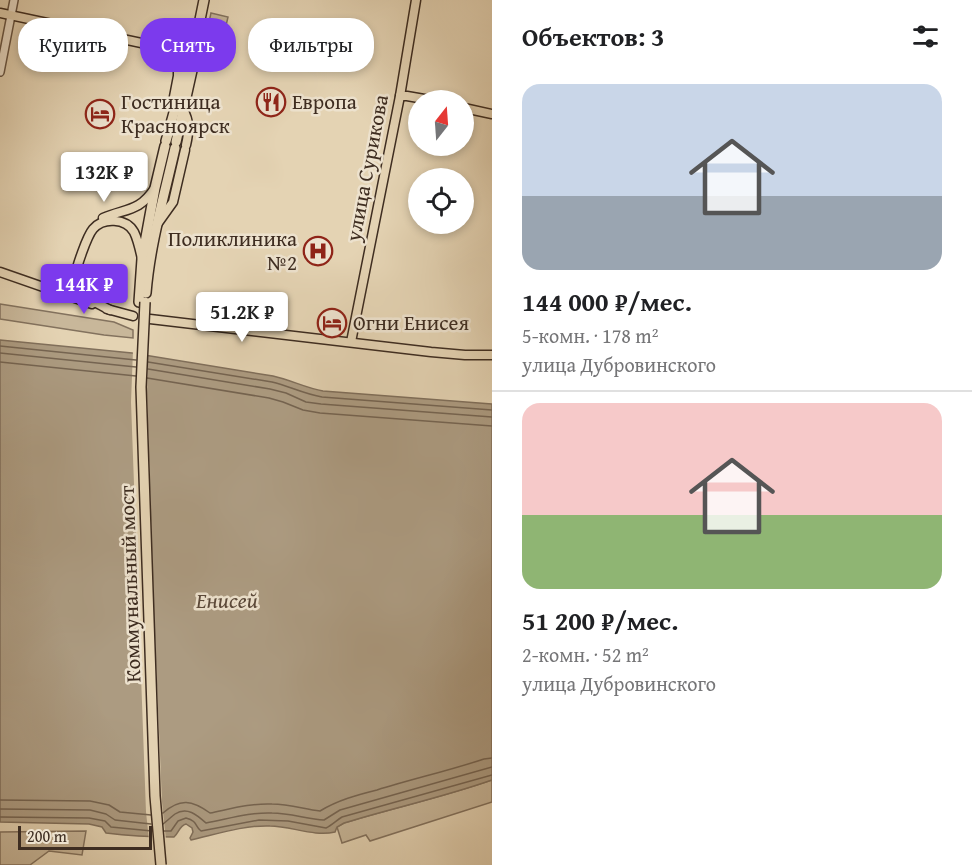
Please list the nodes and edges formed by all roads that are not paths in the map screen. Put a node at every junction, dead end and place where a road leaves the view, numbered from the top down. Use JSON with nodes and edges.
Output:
{"nodes":[{"id":1,"x":15,"y":0,"type":"edge"},
{"id":2,"x":204,"y":0,"type":"edge"},
{"id":3,"x":416,"y":0,"type":"edge"},
{"id":4,"x":0,"y":13,"type":"edge"},
{"id":5,"x":11,"y":15,"type":"junction"},
{"id":6,"x":200,"y":18,"type":"edge"},
{"id":7,"x":140,"y":42,"type":"edge"},
{"id":8,"x":0,"y":72,"type":"edge"},
{"id":9,"x":178,"y":72,"type":"edge"},
{"id":10,"x":185,"y":72,"type":"edge"},
{"id":11,"x":192,"y":72,"type":"edge"},
{"id":12,"x":400,"y":96,"type":"junction"},
{"id":13,"x":408,"y":96,"type":"edge"},
{"id":14,"x":474,"y":110,"type":"edge"},
{"id":15,"x":492,"y":114,"type":"edge"},
{"id":16,"x":170,"y":126,"type":"junction"},
{"id":17,"x":155,"y":188,"type":"junction"},
{"id":18,"x":142,"y":259,"type":"junction"},
{"id":19,"x":0,"y":272,"type":"edge"},
{"id":20,"x":65,"y":295,"type":"junction"},
{"id":21,"x":142,"y":302,"type":"junction"},
{"id":22,"x":110,"y":310,"type":"junction"},
{"id":23,"x":133,"y":316,"type":"dead end"},
{"id":24,"x":150,"y":319,"type":"dead end"},
{"id":25,"x":351,"y":342,"type":"junction"},
{"id":26,"x":492,"y":355,"type":"edge"},
{"id":27,"x":157,"y":865,"type":"edge"},
{"id":28,"x":161,"y":865,"type":"edge"}],
"edges":[{"from":1,"to":5,"type":"street"},
{"from":2,"to":6,"type":"highway"},
{"from":3,"to":12,"type":"main road","name":"улица Сурикова"},
{"from":4,"to":5,"type":"main road"},
{"from":5,"to":7,"type":"main road"},
{"from":5,"to":8,"type":"street"},
{"from":9,"to":16,"type":"main road"},
{"from":10,"to":16,"type":"highway"},
{"from":11,"to":21,"type":"highway"},
{"from":12,"to":13,"type":"main road"},
{"from":12,"to":25,"type":"main road","name":"улица Сурикова"},
{"from":14,"to":15,"type":"main road"},
{"from":16,"to":17,"type":"highway"},
{"from":17,"to":18,"type":"highway"},
{"from":17,"to":20,"type":"main road"},
{"from":18,"to":21,"type":"highway"},
{"from":18,"to":22,"type":"main road"},
{"from":19,"to":20,"type":"main road"},
{"from":20,"to":22,"type":"main road"},
{"from":21,"to":27,"type":"highway","name":"Коммунальный мост","bridge":true},
{"from":21,"to":28,"type":"highway","name":"Коммунальный мост","bridge":true},
{"from":22,"to":23,"type":"main road"},
{"from":24,"to":25,"type":"main road"},
{"from":25,"to":26,"type":"main road"}]}
